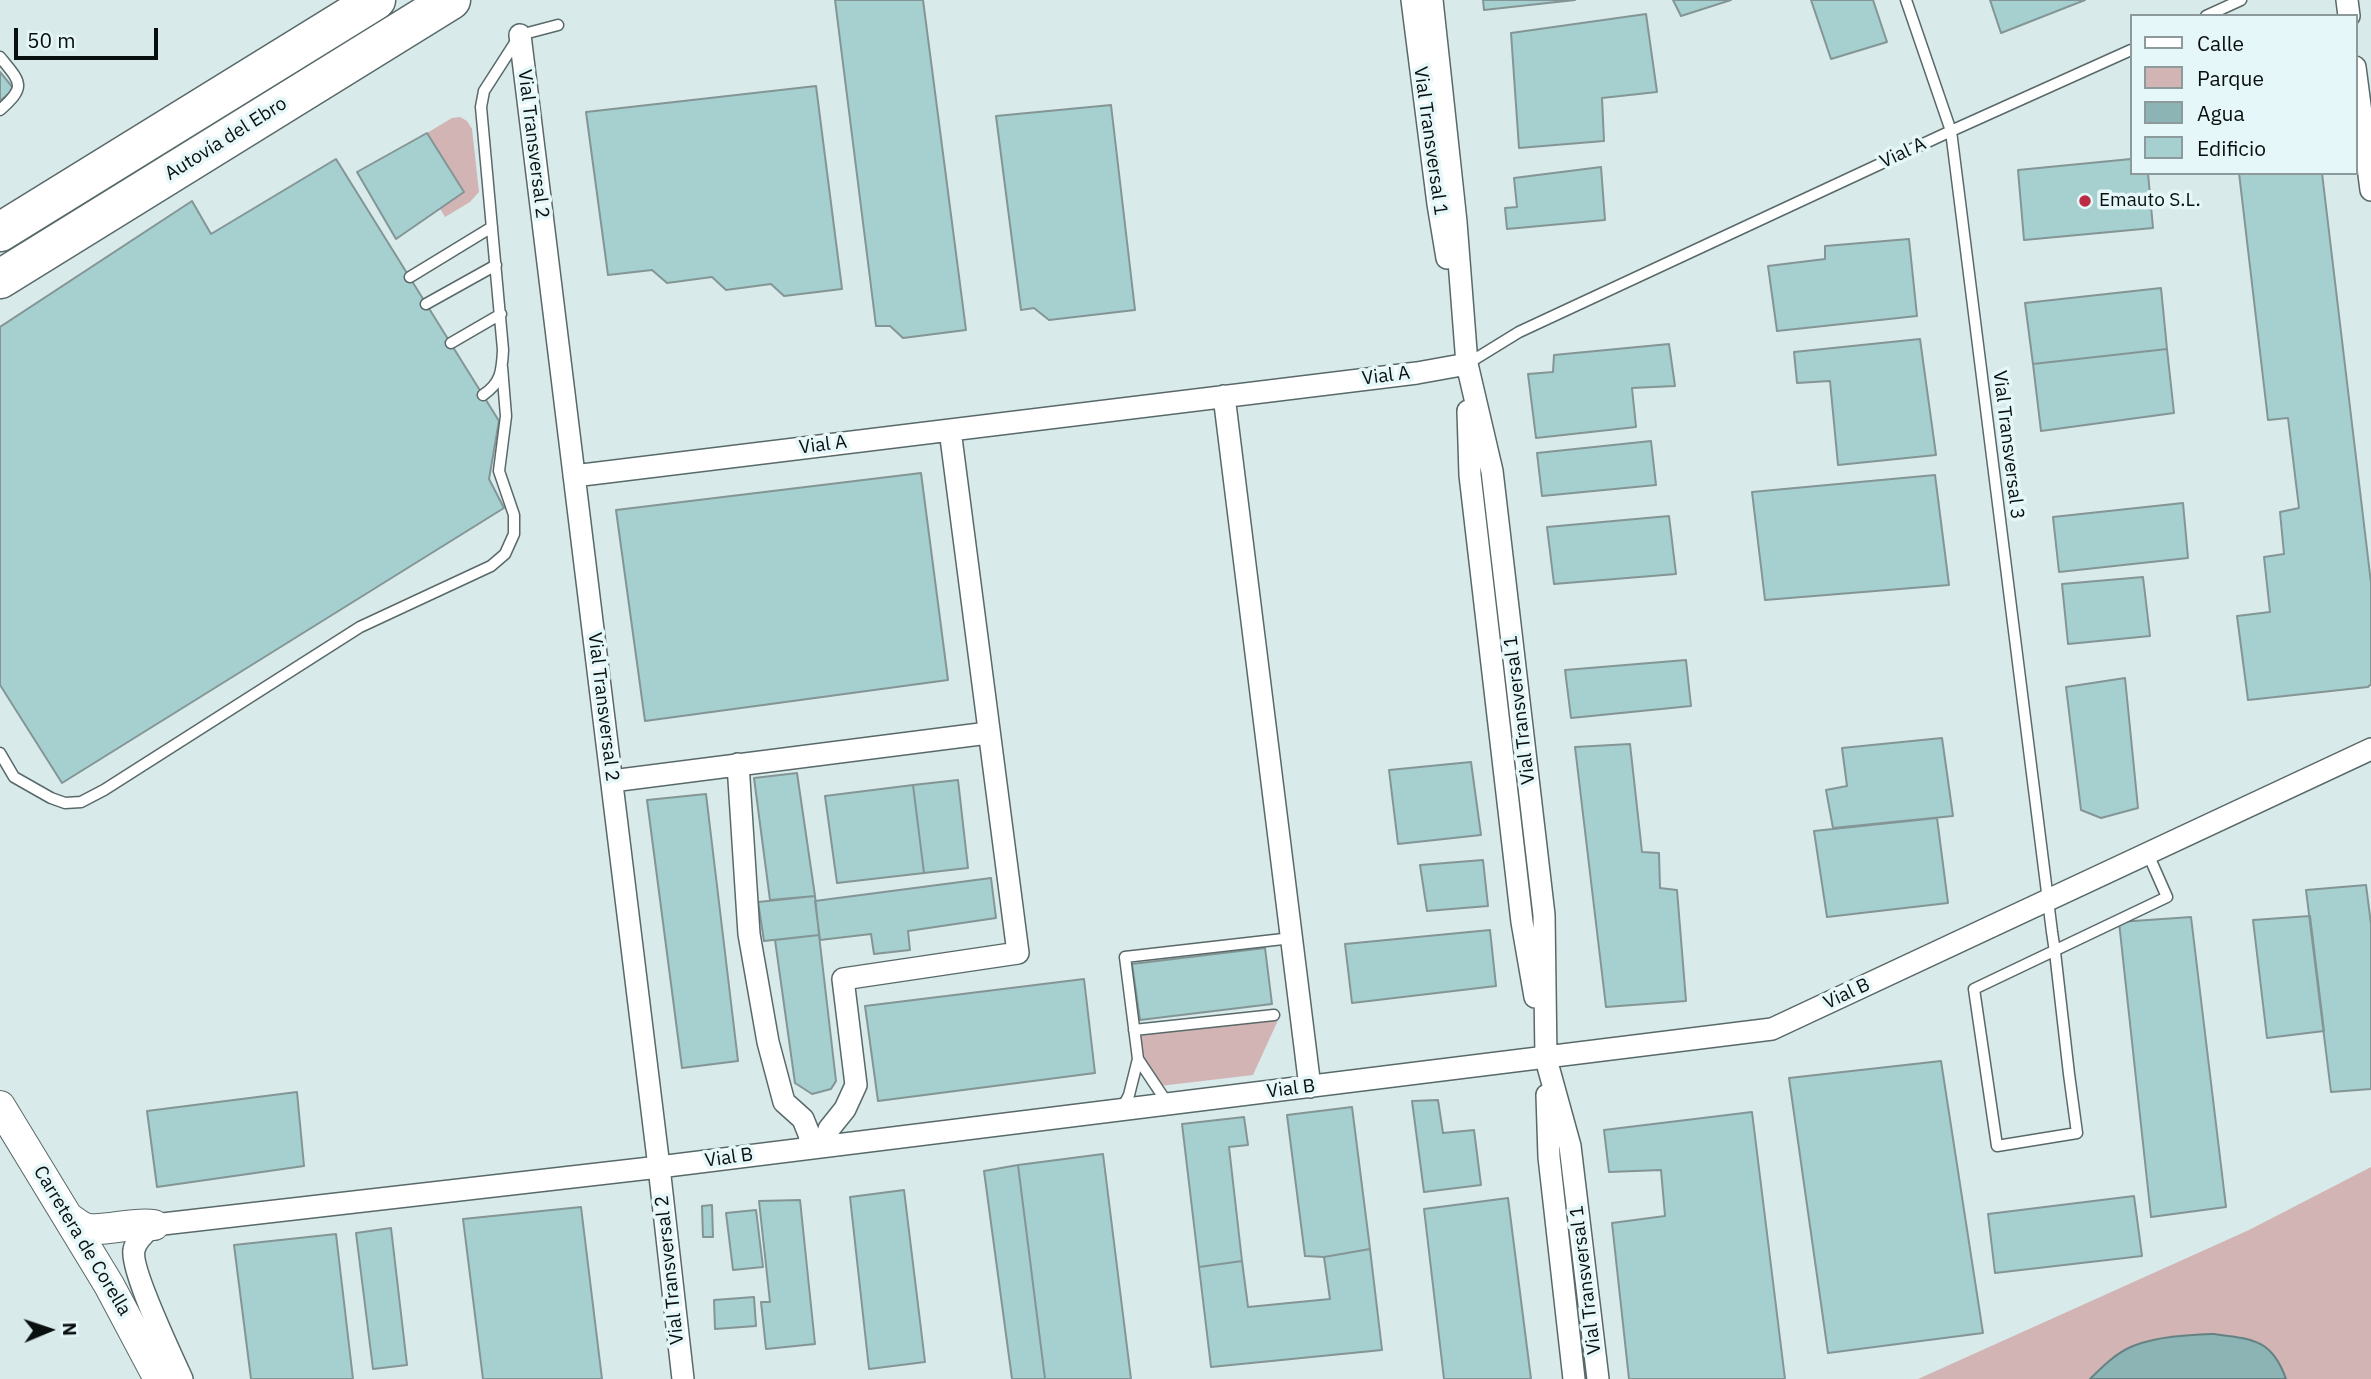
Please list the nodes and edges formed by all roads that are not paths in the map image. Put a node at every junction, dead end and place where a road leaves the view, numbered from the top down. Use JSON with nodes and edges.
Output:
{"nodes":[{"id":1,"x":336,"y":0,"type":"edge"},
{"id":2,"x":376,"y":0,"type":"edge"},
{"id":3,"x":451,"y":0,"type":"edge"},
{"id":4,"x":1412,"y":0,"type":"edge"},
{"id":5,"x":1432,"y":0,"type":"edge"},
{"id":6,"x":1906,"y":0,"type":"edge"},
{"id":7,"x":2241,"y":0,"type":"edge"},
{"id":8,"x":2210,"y":14,"type":"edge"},
{"id":9,"x":558,"y":25,"type":"dead end"},
{"id":10,"x":520,"y":35,"type":"junction"},
{"id":11,"x":2130,"y":50,"type":"edge"},
{"id":12,"x":0,"y":57,"type":"edge"},
{"id":13,"x":2357,"y":82,"type":"edge"},
{"id":14,"x":0,"y":110,"type":"edge"},
{"id":15,"x":1951,"y":131,"type":"junction"},
{"id":16,"x":2371,"y":190,"type":"edge"},
{"id":17,"x":0,"y":209,"type":"edge"},
{"id":18,"x":492,"y":227,"type":"junction"},
{"id":19,"x":0,"y":232,"type":"edge"},
{"id":20,"x":496,"y":265,"type":"junction"},
{"id":21,"x":410,"y":277,"type":"dead end"},
{"id":22,"x":0,"y":279,"type":"edge"},
{"id":23,"x":426,"y":304,"type":"dead end"},
{"id":24,"x":501,"y":314,"type":"junction"},
{"id":25,"x":450,"y":343,"type":"dead end"},
{"id":26,"x":1467,"y":364,"type":"junction"},
{"id":27,"x":502,"y":367,"type":"junction"},
{"id":28,"x":483,"y":395,"type":"dead end"},
{"id":29,"x":1224,"y":396,"type":"junction"},
{"id":30,"x":950,"y":430,"type":"junction"},
{"id":31,"x":574,"y":476,"type":"junction"},
{"id":32,"x":988,"y":733,"type":"junction"},
{"id":33,"x":2371,"y":749,"type":"edge"},
{"id":34,"x":0,"y":753,"type":"edge"},
{"id":35,"x":738,"y":764,"type":"junction"},
{"id":36,"x":612,"y":781,"type":"junction"},
{"id":37,"x":2148,"y":854,"type":"junction"},
{"id":38,"x":2048,"y":901,"type":"junction"},
{"id":39,"x":1292,"y":938,"type":"junction"},
{"id":40,"x":2054,"y":952,"type":"junction"},
{"id":41,"x":1273,"y":1015,"type":"dead end"},
{"id":42,"x":1135,"y":1030,"type":"junction"},
{"id":43,"x":1138,"y":1059,"type":"junction"},
{"id":44,"x":1546,"y":1059,"type":"junction"},
{"id":45,"x":1310,"y":1087,"type":"junction"},
{"id":46,"x":1168,"y":1104,"type":"junction"},
{"id":47,"x":0,"y":1105,"type":"edge"},
{"id":48,"x":1121,"y":1110,"type":"junction"},
{"id":49,"x":0,"y":1124,"type":"edge"},
{"id":50,"x":818,"y":1146,"type":"junction"},
{"id":51,"x":659,"y":1167,"type":"junction"},
{"id":52,"x":69,"y":1218,"type":"junction"},
{"id":53,"x":154,"y":1225,"type":"junction"},
{"id":54,"x":109,"y":1285,"type":"junction"},
{"id":55,"x":140,"y":1342,"type":"junction"},
{"id":56,"x":142,"y":1379,"type":"edge"},
{"id":57,"x":159,"y":1379,"type":"edge"},
{"id":58,"x":166,"y":1379,"type":"edge"},
{"id":59,"x":182,"y":1379,"type":"edge"},
{"id":60,"x":683,"y":1379,"type":"edge"},
{"id":61,"x":1574,"y":1379,"type":"edge"},
{"id":62,"x":1598,"y":1379,"type":"edge"}],
"edges":[{"from":1,"to":17,"type":"highway"},
{"from":2,"to":19,"type":"highway","name":"Autovía del Ebro"},
{"from":3,"to":22,"type":"highway","name":"Autovía del Ebro"},
{"from":4,"to":26,"type":"street","name":"Vial Transversal 1"},
{"from":5,"to":26,"type":"street","name":"Vial Transversal 1"},
{"from":6,"to":15,"type":"lane","name":"Vial Transversal 3"},
{"from":7,"to":8,"type":"lane"},
{"from":9,"to":10,"type":"lane"},
{"from":10,"to":18,"type":"lane"},
{"from":10,"to":31,"type":"street","name":"Vial Transversal 2"},
{"from":11,"to":15,"type":"lane","name":"Vial A"},
{"from":12,"to":14,"type":"lane"},
{"from":13,"to":16,"type":"street"},
{"from":15,"to":26,"type":"lane","name":"Vial A"},
{"from":15,"to":38,"type":"lane","name":"Vial Transversal 3"},
{"from":18,"to":20,"type":"lane"},
{"from":18,"to":21,"type":"lane"},
{"from":20,"to":23,"type":"lane"},
{"from":20,"to":24,"type":"lane"},
{"from":24,"to":25,"type":"lane"},
{"from":24,"to":27,"type":"lane"},
{"from":26,"to":29,"type":"street","name":"Vial A"},
{"from":26,"to":44,"type":"street","name":"Vial Transversal 1"},
{"from":27,"to":28,"type":"lane"},
{"from":27,"to":34,"type":"lane"},
{"from":29,"to":30,"type":"street","name":"Vial A"},
{"from":29,"to":39,"type":"street"},
{"from":30,"to":31,"type":"street","name":"Vial A"},
{"from":30,"to":32,"type":"street"},
{"from":31,"to":36,"type":"street","name":"Vial Transversal 2"},
{"from":32,"to":35,"type":"street"},
{"from":32,"to":50,"type":"street"},
{"from":33,"to":37,"type":"street","name":"Vial B"},
{"from":35,"to":36,"type":"street"},
{"from":35,"to":50,"type":"street"},
{"from":36,"to":51,"type":"street","name":"Vial Transversal 2"},
{"from":37,"to":38,"type":"street","name":"Vial B"},
{"from":37,"to":40,"type":"lane"},
{"from":38,"to":40,"type":"lane","name":"Vial Transversal 3"},
{"from":38,"to":44,"type":"street","name":"Vial B"},
{"from":39,"to":42,"type":"lane"},
{"from":39,"to":45,"type":"street"},
{"from":40,"to":40,"type":"lane"},
{"from":41,"to":42,"type":"lane"},
{"from":42,"to":43,"type":"lane"},
{"from":43,"to":46,"type":"lane"},
{"from":43,"to":48,"type":"lane"},
{"from":44,"to":45,"type":"street","name":"Vial B"},
{"from":44,"to":61,"type":"street","name":"Vial Transversal 1"},
{"from":44,"to":62,"type":"street","name":"Vial Transversal 1"},
{"from":45,"to":46,"type":"street","name":"Vial B"},
{"from":46,"to":48,"type":"street","name":"Vial B"},
{"from":47,"to":52,"type":"main road","name":"Carretera de Corella"},
{"from":48,"to":50,"type":"street","name":"Vial B"},
{"from":49,"to":56,"type":"main road","name":"Carretera de Corella"},
{"from":50,"to":51,"type":"street","name":"Vial B"},
{"from":51,"to":53,"type":"street","name":"Vial B"},
{"from":51,"to":60,"type":"street","name":"Vial Transversal 2"},
{"from":52,"to":53,"type":"main road"},
{"from":52,"to":54,"type":"main road","name":"Carretera de Corella"},
{"from":53,"to":54,"type":"main road"},
{"from":53,"to":59,"type":"street","name":"Carretera de Corella"},
{"from":54,"to":55,"type":"main road","name":"Carretera de Corella"},
{"from":55,"to":57,"type":"main road","name":"Carretera de Corella"},
{"from":55,"to":58,"type":"main road"}]}
